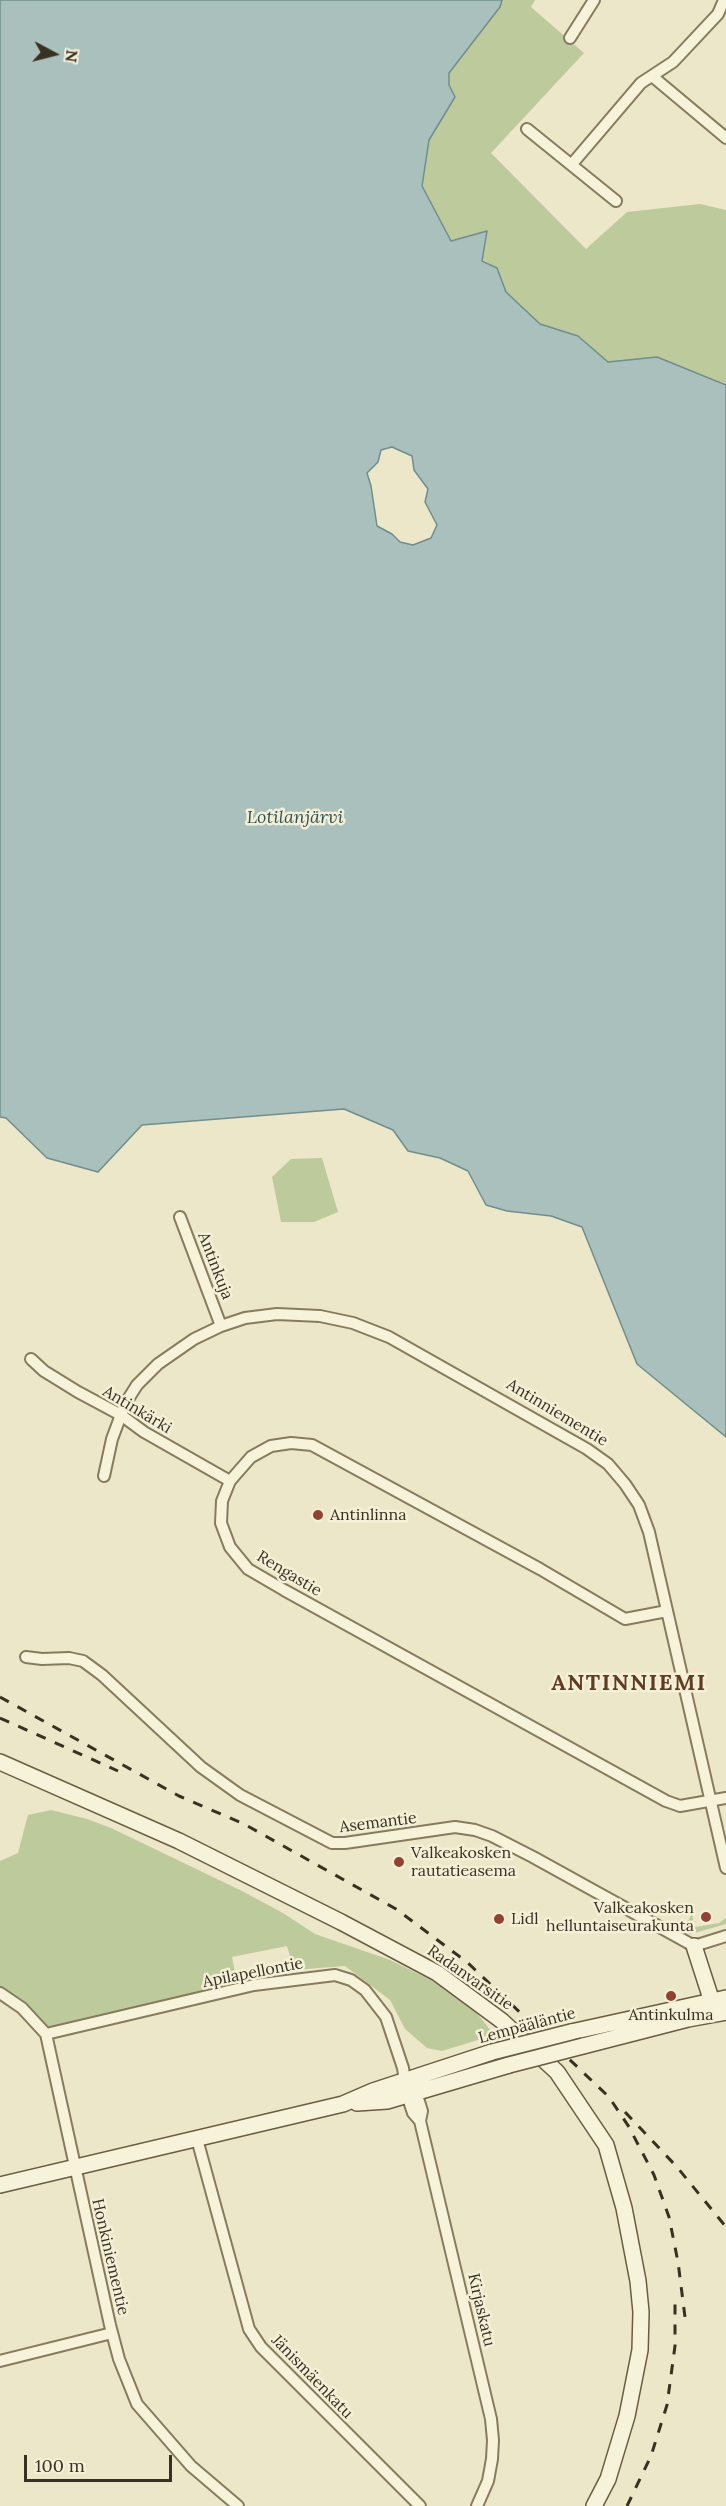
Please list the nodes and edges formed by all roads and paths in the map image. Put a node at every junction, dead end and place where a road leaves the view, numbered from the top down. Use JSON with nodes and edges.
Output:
{"nodes":[{"id":1,"x":594,"y":0,"type":"edge"},
{"id":2,"x":724,"y":0,"type":"edge"},
{"id":3,"x":570,"y":38,"type":"dead end"},
{"id":4,"x":652,"y":76,"type":"junction"},
{"id":5,"x":528,"y":129,"type":"dead end"},
{"id":6,"x":726,"y":138,"type":"edge"},
{"id":7,"x":572,"y":164,"type":"junction"},
{"id":8,"x":616,"y":201,"type":"dead end"},
{"id":9,"x":180,"y":1217,"type":"dead end"},
{"id":10,"x":221,"y":1326,"type":"junction"},
{"id":11,"x":31,"y":1359,"type":"dead end"},
{"id":12,"x":121,"y":1415,"type":"junction"},
{"id":13,"x":104,"y":1476,"type":"dead end"},
{"id":14,"x":230,"y":1481,"type":"junction"},
{"id":15,"x":667,"y":1611,"type":"junction"},
{"id":16,"x":26,"y":1657,"type":"dead end"},
{"id":17,"x":0,"y":1762,"type":"edge"},
{"id":18,"x":726,"y":1798,"type":"edge"},
{"id":19,"x":711,"y":1801,"type":"junction"},
{"id":20,"x":726,"y":1868,"type":"edge"},
{"id":21,"x":726,"y":1936,"type":"edge"},
{"id":22,"x":694,"y":1946,"type":"junction"},
{"id":23,"x":0,"y":1993,"type":"edge"},
{"id":24,"x":716,"y":2005,"type":"edge"},
{"id":25,"x":46,"y":2034,"type":"junction"},
{"id":26,"x":410,"y":2089,"type":"junction"},
{"id":27,"x":196,"y":2139,"type":"junction"},
{"id":28,"x":74,"y":2167,"type":"junction"},
{"id":29,"x":5,"y":2183,"type":"edge"},
{"id":30,"x":112,"y":2333,"type":"junction"},
{"id":31,"x":0,"y":2361,"type":"edge"},
{"id":32,"x":234,"y":2505,"type":"edge"},
{"id":33,"x":420,"y":2506,"type":"edge"},
{"id":34,"x":477,"y":2506,"type":"edge"},
{"id":35,"x":594,"y":2506,"type":"edge"}],
"edges":[{"from":1,"to":3,"type":"street"},
{"from":2,"to":4,"type":"street"},
{"from":4,"to":6,"type":"street"},
{"from":4,"to":7,"type":"street"},
{"from":5,"to":7,"type":"street"},
{"from":7,"to":8,"type":"street"},
{"from":9,"to":10,"type":"street","name":"Antinkuja"},
{"from":10,"to":12,"type":"street","name":"Antinniementie"},
{"from":10,"to":15,"type":"street","name":"Antinniementie"},
{"from":11,"to":12,"type":"street","name":"Antinkärki"},
{"from":12,"to":13,"type":"street","name":"Antinniementie"},
{"from":12,"to":14,"type":"street","name":"Antinkärki"},
{"from":14,"to":15,"type":"street","name":"Rengastie"},
{"from":14,"to":19,"type":"street","name":"Rengastie"},
{"from":15,"to":19,"type":"street","name":"Antinniementie"},
{"from":16,"to":22,"type":"street","name":"Asemantie"},
{"from":17,"to":35,"type":"street","name":"Radanvarsitie"},
{"from":18,"to":19,"type":"street","name":"Rengastie"},
{"from":19,"to":20,"type":"street","name":"Antinniementie"},
{"from":21,"to":22,"type":"street"},
{"from":22,"to":24,"type":"street"},
{"from":23,"to":25,"type":"street"},
{"from":24,"to":26,"type":"street","name":"Lempääläntie","bridge":true},
{"from":24,"to":26,"type":"street","name":"Lempääläntie","bridge":true},
{"from":25,"to":26,"type":"street","name":"Apilapellontie"},
{"from":25,"to":28,"type":"street","name":"Honkiniementie"},
{"from":26,"to":27,"type":"street","name":"Lempääläntie"},
{"from":26,"to":34,"type":"street","name":"Kirjaskatu"},
{"from":27,"to":28,"type":"street","name":"Lempääläntie"},
{"from":27,"to":33,"type":"street","name":"Jänismäenkatu"},
{"from":28,"to":29,"type":"street","name":"Lempääläntie"},
{"from":28,"to":30,"type":"street","name":"Honkiniementie"},
{"from":30,"to":31,"type":"street"},
{"from":30,"to":32,"type":"street","name":"Honkiniementie"}]}
